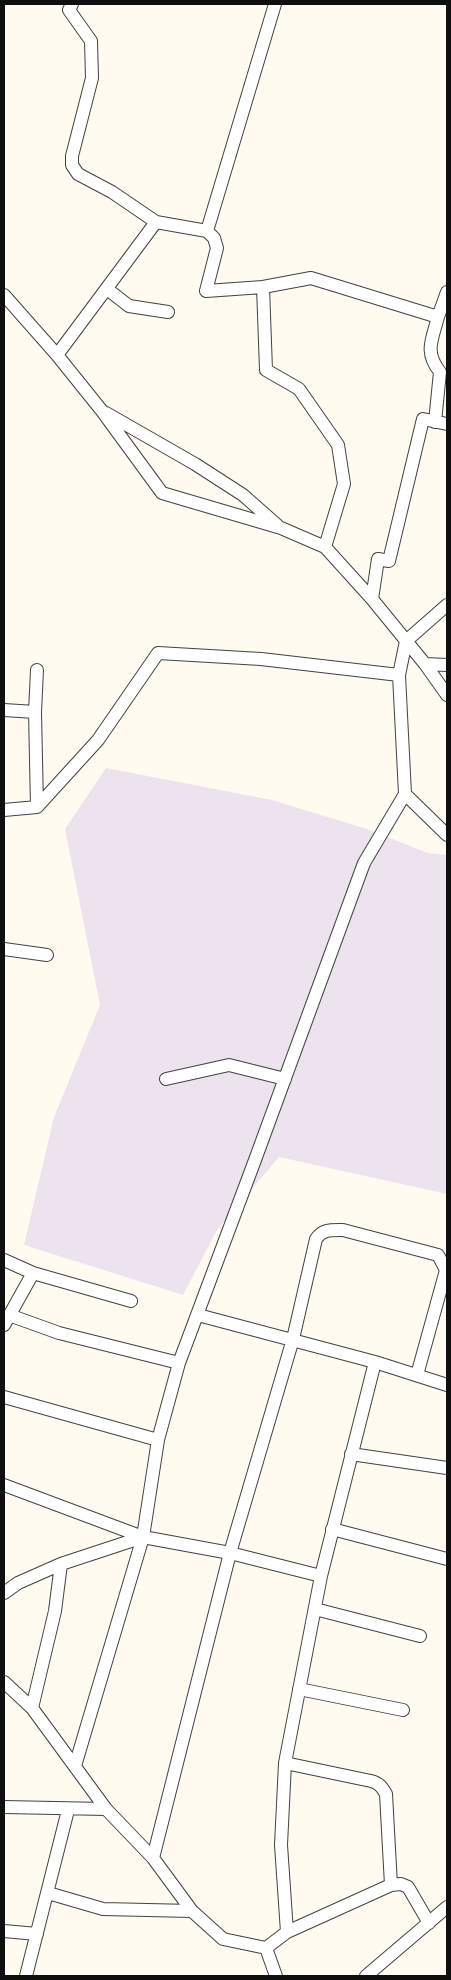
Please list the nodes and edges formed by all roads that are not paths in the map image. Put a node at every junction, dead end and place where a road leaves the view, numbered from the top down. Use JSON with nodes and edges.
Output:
{"nodes":[{"id":1,"x":72,"y":4,"type":"edge"},
{"id":2,"x":275,"y":4,"type":"edge"},
{"id":3,"x":156,"y":222,"type":"junction"},
{"id":4,"x":207,"y":231,"type":"junction"},
{"id":5,"x":263,"y":287,"type":"junction"},
{"id":6,"x":107,"y":288,"type":"junction"},
{"id":7,"x":447,"y":292,"type":"edge"},
{"id":8,"x":4,"y":295,"type":"edge"},
{"id":9,"x":168,"y":312,"type":"dead end"},
{"id":10,"x":438,"y":317,"type":"junction"},
{"id":11,"x":57,"y":355,"type":"junction"},
{"id":12,"x":102,"y":411,"type":"junction"},
{"id":13,"x":441,"y":423,"type":"edge"},
{"id":14,"x":281,"y":528,"type":"junction"},
{"id":15,"x":325,"y":547,"type":"junction"},
{"id":16,"x":372,"y":599,"type":"junction"},
{"id":17,"x":447,"y":605,"type":"edge"},
{"id":18,"x":406,"y":641,"type":"junction"},
{"id":19,"x":425,"y":664,"type":"junction"},
{"id":20,"x":447,"y":665,"type":"edge"},
{"id":21,"x":37,"y":670,"type":"dead end"},
{"id":22,"x":399,"y":675,"type":"junction"},
{"id":23,"x":447,"y":695,"type":"edge"},
{"id":24,"x":4,"y":710,"type":"edge"},
{"id":25,"x":35,"y":712,"type":"junction"},
{"id":26,"x":405,"y":794,"type":"junction"},
{"id":27,"x":37,"y":807,"type":"junction"},
{"id":28,"x":4,"y":810,"type":"edge"},
{"id":29,"x":447,"y":835,"type":"edge"},
{"id":30,"x":4,"y":949,"type":"edge"},
{"id":31,"x":47,"y":955,"type":"dead end"},
{"id":32,"x":166,"y":1079,"type":"dead end"},
{"id":33,"x":285,"y":1080,"type":"junction"},
{"id":34,"x":4,"y":1260,"type":"edge"},
{"id":35,"x":33,"y":1273,"type":"junction"},
{"id":36,"x":131,"y":1300,"type":"dead end"},
{"id":37,"x":198,"y":1315,"type":"junction"},
{"id":38,"x":6,"y":1320,"type":"edge"},
{"id":39,"x":293,"y":1339,"type":"junction"},
{"id":40,"x":375,"y":1362,"type":"junction"},
{"id":41,"x":178,"y":1364,"type":"junction"},
{"id":42,"x":417,"y":1375,"type":"junction"},
{"id":43,"x":447,"y":1385,"type":"edge"},
{"id":44,"x":4,"y":1398,"type":"edge"},
{"id":45,"x":158,"y":1440,"type":"junction"},
{"id":46,"x":351,"y":1454,"type":"junction"},
{"id":47,"x":447,"y":1468,"type":"edge"},
{"id":48,"x":4,"y":1485,"type":"edge"},
{"id":49,"x":332,"y":1529,"type":"junction"},
{"id":50,"x":143,"y":1537,"type":"junction"},
{"id":51,"x":230,"y":1553,"type":"junction"},
{"id":52,"x":447,"y":1559,"type":"edge"},
{"id":53,"x":61,"y":1564,"type":"junction"},
{"id":54,"x":321,"y":1576,"type":"junction"},
{"id":55,"x":4,"y":1593,"type":"edge"},
{"id":56,"x":314,"y":1609,"type":"junction"},
{"id":57,"x":420,"y":1636,"type":"dead end"},
{"id":58,"x":4,"y":1682,"type":"edge"},
{"id":59,"x":299,"y":1689,"type":"junction"},
{"id":60,"x":32,"y":1708,"type":"junction"},
{"id":61,"x":402,"y":1710,"type":"dead end"},
{"id":62,"x":285,"y":1763,"type":"junction"},
{"id":63,"x":74,"y":1766,"type":"junction"},
{"id":64,"x":4,"y":1807,"type":"edge"},
{"id":65,"x":106,"y":1809,"type":"junction"},
{"id":66,"x":68,"y":1810,"type":"junction"},
{"id":67,"x":153,"y":1858,"type":"junction"},
{"id":68,"x":391,"y":1885,"type":"junction"},
{"id":69,"x":48,"y":1893,"type":"junction"},
{"id":70,"x":447,"y":1907,"type":"edge"},
{"id":71,"x":192,"y":1911,"type":"junction"},
{"id":72,"x":429,"y":1923,"type":"junction"},
{"id":73,"x":4,"y":1931,"type":"edge"},
{"id":74,"x":287,"y":1932,"type":"junction"},
{"id":75,"x":37,"y":1934,"type":"junction"},
{"id":76,"x":266,"y":1948,"type":"junction"},
{"id":77,"x":382,"y":1971,"type":"edge"},
{"id":78,"x":26,"y":1976,"type":"edge"},
{"id":79,"x":276,"y":1976,"type":"edge"},
{"id":80,"x":366,"y":1976,"type":"edge"}],
"edges":[{"from":1,"to":3,"type":"street"},
{"from":2,"to":4,"type":"street"},
{"from":3,"to":4,"type":"street"},
{"from":3,"to":6,"type":"street"},
{"from":4,"to":5,"type":"street"},
{"from":5,"to":10,"type":"street"},
{"from":5,"to":15,"type":"street"},
{"from":6,"to":9,"type":"street"},
{"from":6,"to":11,"type":"street"},
{"from":7,"to":10,"type":"street"},
{"from":8,"to":11,"type":"street"},
{"from":10,"to":13,"type":"street"},
{"from":11,"to":12,"type":"street"},
{"from":12,"to":14,"type":"street"},
{"from":12,"to":14,"type":"street"},
{"from":13,"to":16,"type":"street"},
{"from":14,"to":15,"type":"street"},
{"from":15,"to":16,"type":"street"},
{"from":16,"to":18,"type":"street"},
{"from":17,"to":18,"type":"street"},
{"from":18,"to":19,"type":"street"},
{"from":18,"to":22,"type":"street"},
{"from":19,"to":20,"type":"street"},
{"from":19,"to":23,"type":"street"},
{"from":21,"to":25,"type":"street"},
{"from":22,"to":26,"type":"street"},
{"from":22,"to":27,"type":"street"},
{"from":24,"to":25,"type":"street"},
{"from":25,"to":27,"type":"street"},
{"from":26,"to":29,"type":"street"},
{"from":26,"to":33,"type":"street"},
{"from":27,"to":28,"type":"street"},
{"from":30,"to":31,"type":"street"},
{"from":32,"to":33,"type":"street"},
{"from":33,"to":37,"type":"street"},
{"from":34,"to":35,"type":"street"},
{"from":35,"to":36,"type":"street"},
{"from":35,"to":38,"type":"street"},
{"from":37,"to":39,"type":"street"},
{"from":37,"to":41,"type":"street"},
{"from":38,"to":41,"type":"street"},
{"from":39,"to":40,"type":"street"},
{"from":39,"to":42,"type":"street"},
{"from":39,"to":51,"type":"street"},
{"from":40,"to":42,"type":"street"},
{"from":40,"to":46,"type":"street"},
{"from":41,"to":45,"type":"street"},
{"from":42,"to":43,"type":"street"},
{"from":44,"to":45,"type":"street"},
{"from":45,"to":50,"type":"street"},
{"from":46,"to":47,"type":"street"},
{"from":46,"to":49,"type":"street"},
{"from":48,"to":50,"type":"street"},
{"from":49,"to":52,"type":"street"},
{"from":49,"to":54,"type":"street"},
{"from":50,"to":51,"type":"street"},
{"from":50,"to":53,"type":"street"},
{"from":50,"to":63,"type":"street"},
{"from":51,"to":54,"type":"street"},
{"from":51,"to":67,"type":"street"},
{"from":53,"to":55,"type":"street"},
{"from":53,"to":60,"type":"street"},
{"from":54,"to":56,"type":"street"},
{"from":56,"to":57,"type":"street"},
{"from":56,"to":59,"type":"street"},
{"from":58,"to":60,"type":"street"},
{"from":59,"to":61,"type":"street"},
{"from":59,"to":62,"type":"street"},
{"from":60,"to":63,"type":"street"},
{"from":62,"to":68,"type":"street"},
{"from":62,"to":74,"type":"street"},
{"from":63,"to":65,"type":"street"},
{"from":64,"to":66,"type":"street"},
{"from":65,"to":66,"type":"street"},
{"from":65,"to":67,"type":"street"},
{"from":66,"to":69,"type":"street"},
{"from":67,"to":71,"type":"street"},
{"from":68,"to":72,"type":"street"},
{"from":68,"to":74,"type":"street"},
{"from":69,"to":71,"type":"street"},
{"from":69,"to":75,"type":"street"},
{"from":70,"to":72,"type":"street"},
{"from":71,"to":76,"type":"street"},
{"from":72,"to":77,"type":"street"},
{"from":73,"to":75,"type":"street"},
{"from":74,"to":76,"type":"street"},
{"from":75,"to":78,"type":"street"},
{"from":76,"to":79,"type":"street"},
{"from":77,"to":80,"type":"street"}]}
